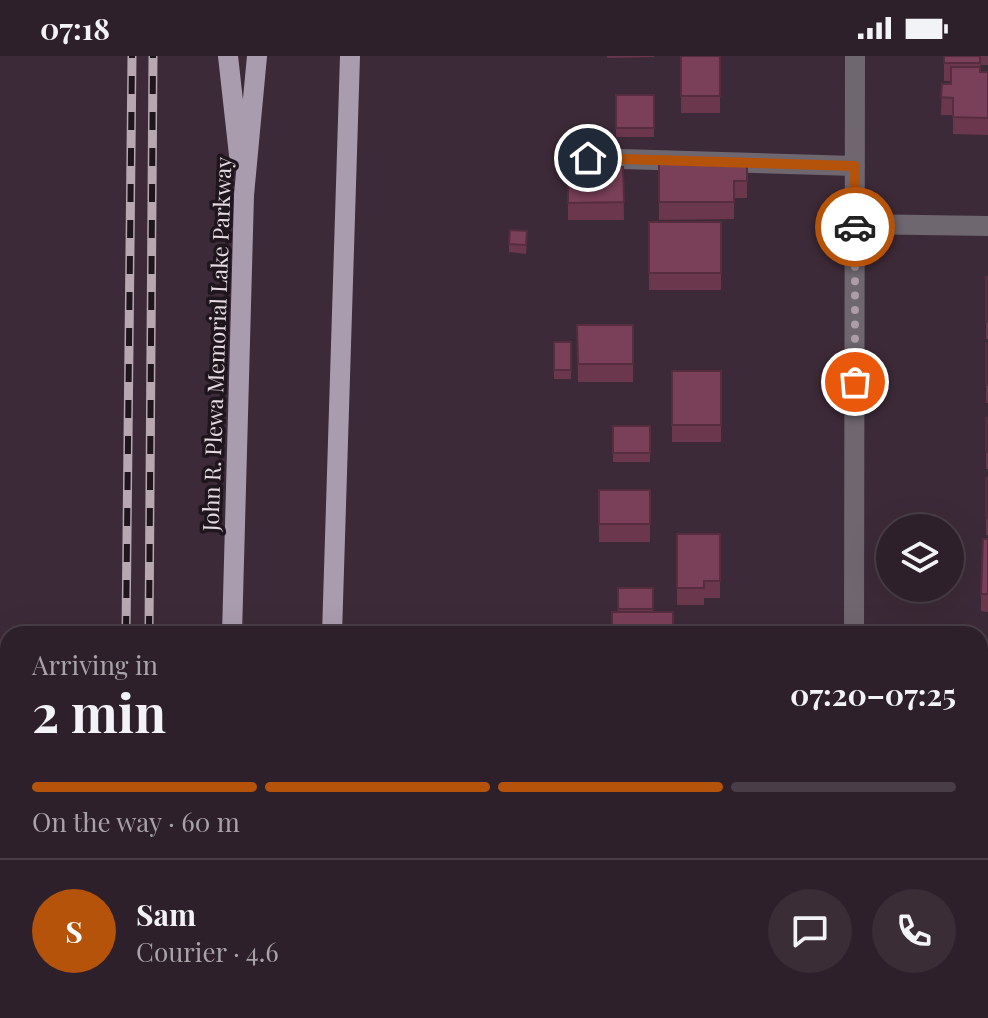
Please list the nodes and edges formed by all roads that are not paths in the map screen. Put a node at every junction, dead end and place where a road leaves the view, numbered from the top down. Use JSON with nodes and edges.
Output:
{"nodes":[{"id":1,"x":228,"y":56,"type":"edge"},
{"id":2,"x":257,"y":56,"type":"edge"},
{"id":3,"x":350,"y":56,"type":"edge"},
{"id":4,"x":855,"y":56,"type":"edge"},
{"id":5,"x":588,"y":158,"type":"dead end"},
{"id":6,"x":855,"y":166,"type":"junction"},
{"id":7,"x":244,"y":195,"type":"junction"},
{"id":8,"x":855,"y":224,"type":"junction"},
{"id":9,"x":988,"y":226,"type":"edge"},
{"id":10,"x":232,"y":626,"type":"edge"},
{"id":11,"x":332,"y":626,"type":"edge"},
{"id":12,"x":854,"y":626,"type":"edge"}],
"edges":[{"from":1,"to":7,"type":"main road"},
{"from":2,"to":7,"type":"main road","name":"John R. Plewa Memorial Lake Parkway"},
{"from":3,"to":11,"type":"main road"},
{"from":4,"to":6,"type":"street"},
{"from":5,"to":6,"type":"street"},
{"from":6,"to":8,"type":"street"},
{"from":7,"to":10,"type":"main road","name":"John R. Plewa Memorial Lake Parkway"},
{"from":8,"to":9,"type":"street"},
{"from":8,"to":12,"type":"street"}]}
